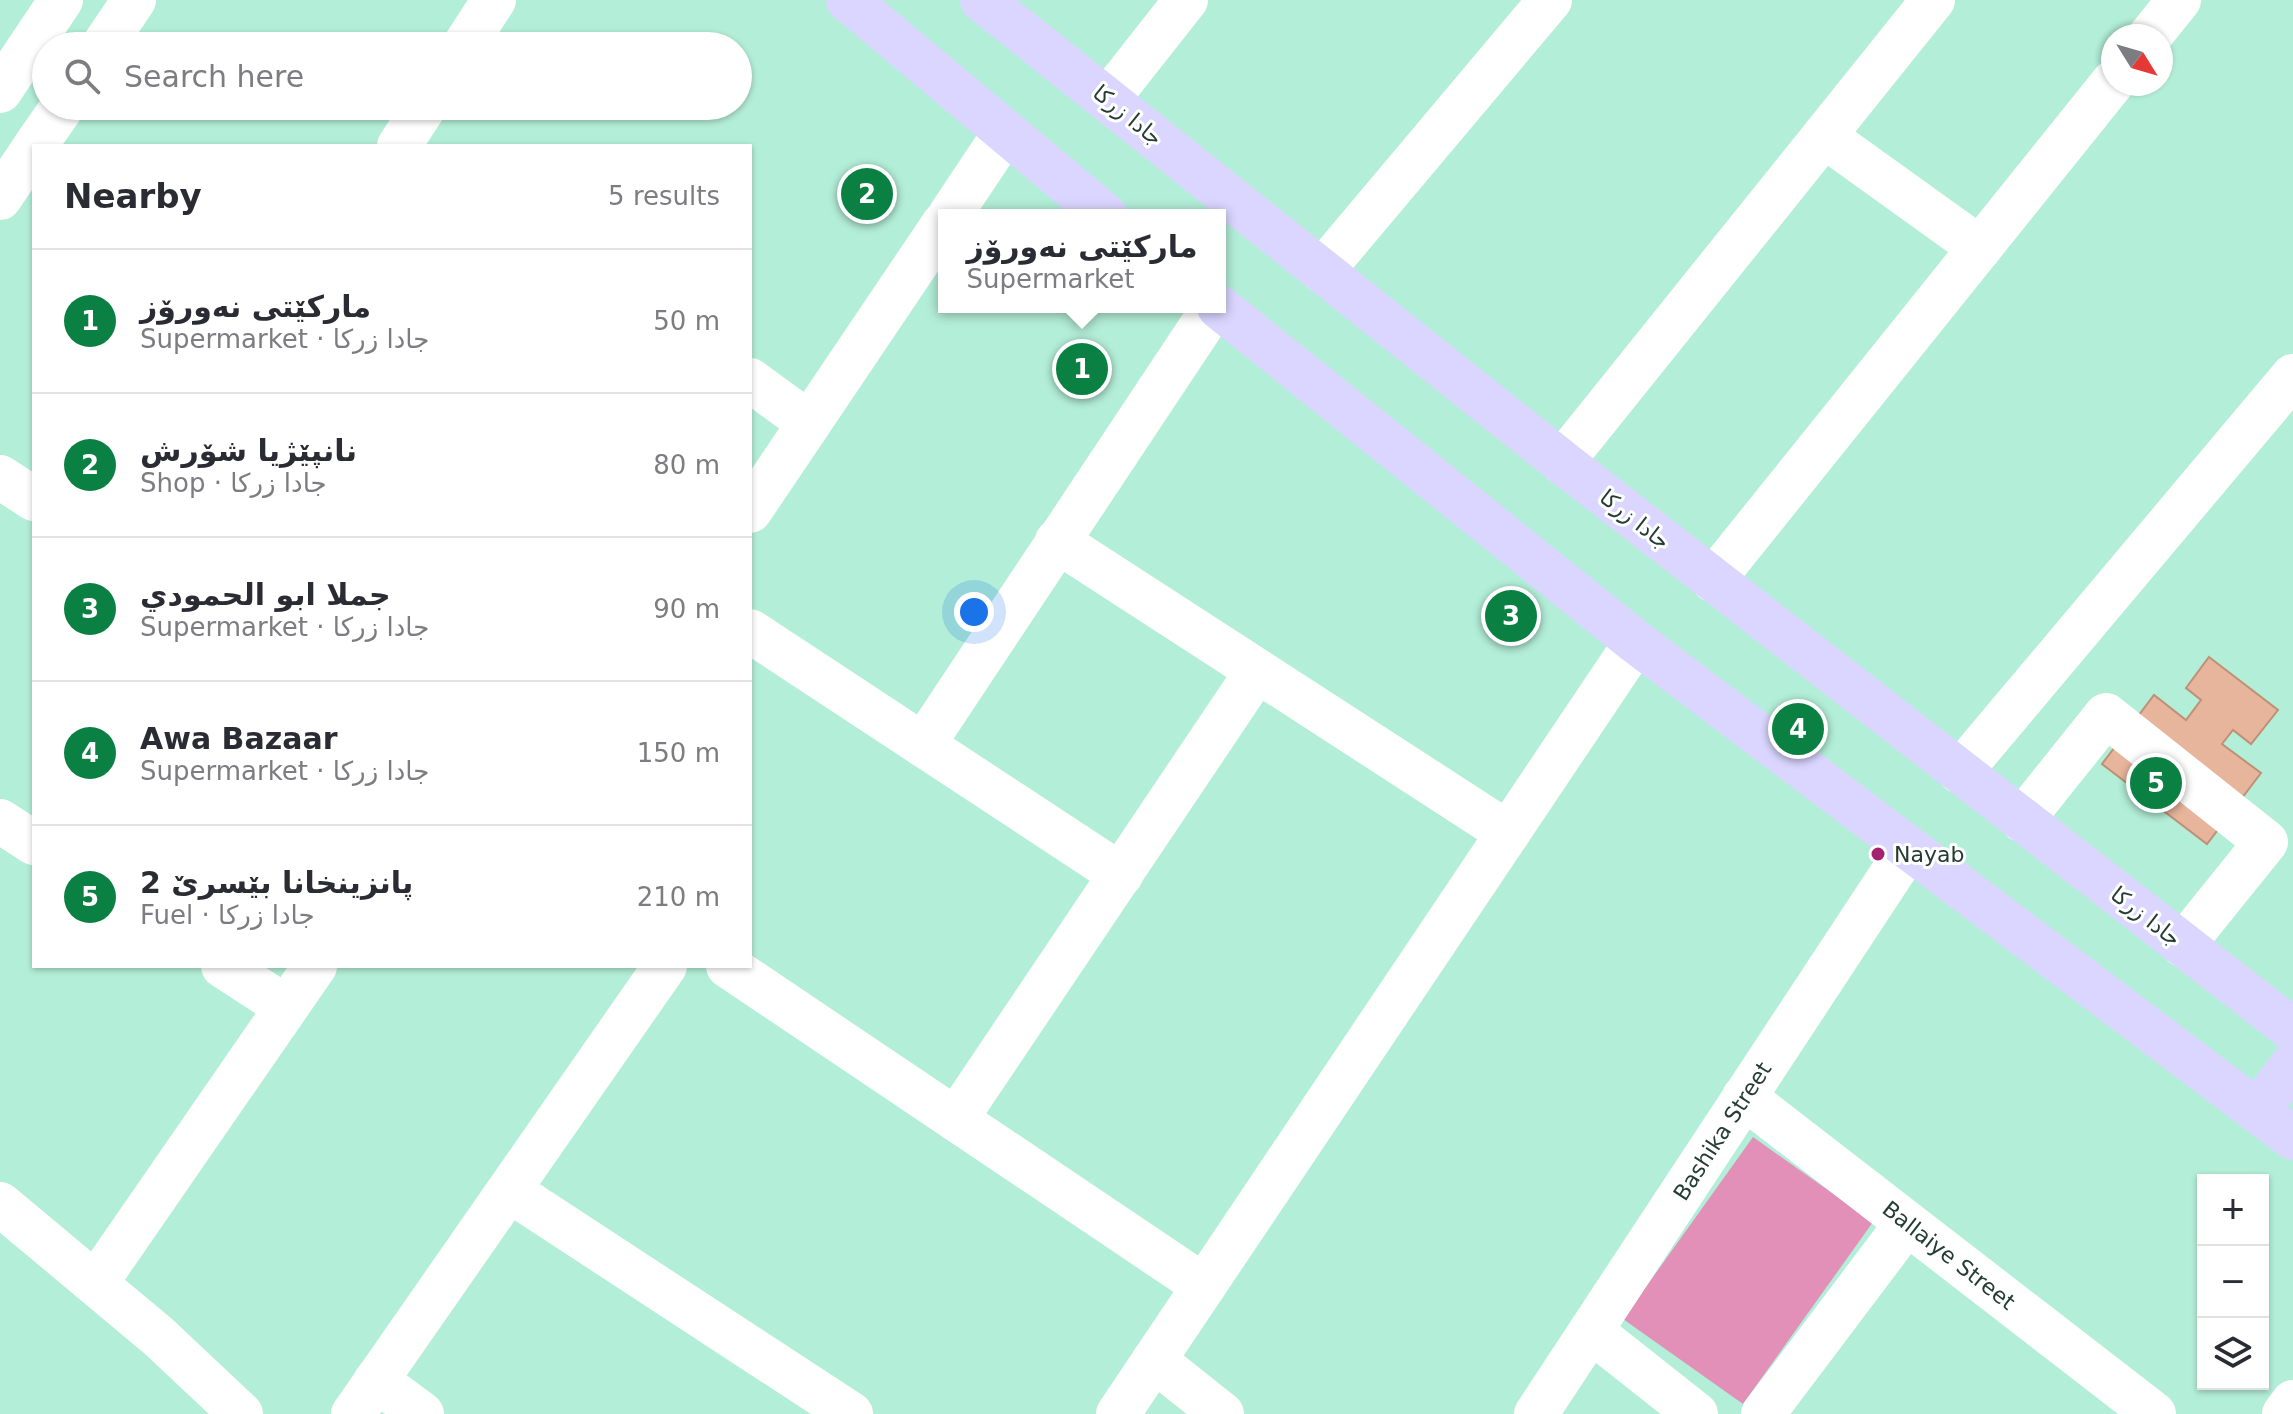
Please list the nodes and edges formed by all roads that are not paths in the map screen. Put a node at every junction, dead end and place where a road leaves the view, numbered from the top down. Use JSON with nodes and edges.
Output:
{"nodes":[{"id":1,"x":61,"y":0,"type":"edge"},
{"id":2,"x":134,"y":0,"type":"edge"},
{"id":3,"x":494,"y":0,"type":"edge"},
{"id":4,"x":848,"y":0,"type":"edge"},
{"id":5,"x":982,"y":0,"type":"edge"},
{"id":6,"x":1186,"y":0,"type":"edge"},
{"id":7,"x":1550,"y":0,"type":"edge"},
{"id":8,"x":1933,"y":0,"type":"edge"},
{"id":9,"x":2179,"y":0,"type":"edge"},
{"id":10,"x":2160,"y":24,"type":"edge"},
{"id":11,"x":40,"y":32,"type":"edge"},
{"id":12,"x":112,"y":32,"type":"edge"},
{"id":13,"x":473,"y":32,"type":"edge"},
{"id":14,"x":32,"y":43,"type":"edge"},
{"id":15,"x":0,"y":91,"type":"edge"},
{"id":16,"x":2102,"y":96,"type":"edge"},
{"id":17,"x":1108,"y":99,"type":"junction"},
{"id":18,"x":54,"y":120,"type":"edge"},
{"id":19,"x":1004,"y":134,"type":"junction"},
{"id":20,"x":1824,"y":136,"type":"junction"},
{"id":21,"x":39,"y":144,"type":"edge"},
{"id":22,"x":954,"y":209,"type":"edge"},
{"id":23,"x":1098,"y":209,"type":"edge"},
{"id":24,"x":938,"y":232,"type":"edge"},
{"id":25,"x":1980,"y":248,"type":"junction"},
{"id":26,"x":1322,"y":271,"type":"junction"},
{"id":27,"x":1213,"y":313,"type":"edge"},
{"id":28,"x":1225,"y":313,"type":"edge"},
{"id":29,"x":2293,"y":376,"type":"edge"},
{"id":30,"x":752,"y":381,"type":"edge"},
{"id":31,"x":809,"y":423,"type":"junction"},
{"id":32,"x":1562,"y":462,"type":"junction"},
{"id":33,"x":0,"y":477,"type":"edge"},
{"id":34,"x":32,"y":498,"type":"edge"},
{"id":35,"x":752,"y":508,"type":"edge"},
{"id":36,"x":1057,"y":541,"type":"junction"},
{"id":37,"x":1713,"y":580,"type":"junction"},
{"id":38,"x":752,"y":632,"type":"edge"},
{"id":39,"x":1636,"y":642,"type":"junction"},
{"id":40,"x":1257,"y":671,"type":"junction"},
{"id":41,"x":923,"y":745,"type":"junction"},
{"id":42,"x":1960,"y":772,"type":"junction"},
{"id":43,"x":2022,"y":820,"type":"junction"},
{"id":44,"x":0,"y":821,"type":"edge"},
{"id":45,"x":1508,"y":833,"type":"junction"},
{"id":46,"x":32,"y":842,"type":"edge"},
{"id":47,"x":1908,"y":849,"type":"junction"},
{"id":48,"x":1121,"y":875,"type":"junction"},
{"id":49,"x":2183,"y":945,"type":"junction"},
{"id":50,"x":226,"y":968,"type":"edge"},
{"id":51,"x":314,"y":968,"type":"edge"},
{"id":52,"x":664,"y":968,"type":"edge"},
{"id":53,"x":731,"y":968,"type":"edge"},
{"id":54,"x":286,"y":1007,"type":"junction"},
{"id":55,"x":2293,"y":1030,"type":"edge"},
{"id":56,"x":2293,"y":1064,"type":"edge"},
{"id":57,"x":1744,"y":1097,"type":"junction"},
{"id":58,"x":2257,"y":1111,"type":"junction"},
{"id":59,"x":956,"y":1119,"type":"junction"},
{"id":60,"x":2293,"y":1138,"type":"edge"},
{"id":61,"x":510,"y":1191,"type":"junction"},
{"id":62,"x":0,"y":1204,"type":"edge"},
{"id":63,"x":1907,"y":1223,"type":"junction"},
{"id":64,"x":96,"y":1283,"type":"junction"},
{"id":65,"x":1204,"y":1286,"type":"junction"},
{"id":66,"x":1591,"y":1331,"type":"junction"},
{"id":67,"x":1154,"y":1360,"type":"junction"},
{"id":68,"x":364,"y":1397,"type":"edge"},
{"id":69,"x":2293,"y":1402,"type":"edge"},
{"id":70,"x":241,"y":1414,"type":"edge"},
{"id":71,"x":422,"y":1414,"type":"edge"},
{"id":72,"x":851,"y":1414,"type":"edge"},
{"id":73,"x":1118,"y":1414,"type":"edge"},
{"id":74,"x":1222,"y":1414,"type":"edge"},
{"id":75,"x":1536,"y":1414,"type":"edge"},
{"id":76,"x":1696,"y":1414,"type":"edge"},
{"id":77,"x":1763,"y":1414,"type":"edge"},
{"id":78,"x":2154,"y":1414,"type":"edge"},
{"id":79,"x":2284,"y":1414,"type":"edge"}],
"edges":[{"from":1,"to":11,"type":"street"},
{"from":2,"to":12,"type":"street"},
{"from":3,"to":13,"type":"street"},
{"from":4,"to":19,"type":"main road"},
{"from":5,"to":17,"type":"main road","name":"جادا زرکا"},
{"from":6,"to":17,"type":"street"},
{"from":7,"to":26,"type":"street"},
{"from":8,"to":20,"type":"street"},
{"from":9,"to":10,"type":"street"},
{"from":14,"to":15,"type":"street"},
{"from":16,"to":25,"type":"street"},
{"from":17,"to":26,"type":"main road","name":"جادا زرکا"},
{"from":18,"to":21,"type":"street"},
{"from":19,"to":22,"type":"street"},
{"from":19,"to":23,"type":"main road"},
{"from":20,"to":25,"type":"street"},
{"from":20,"to":32,"type":"street"},
{"from":24,"to":31,"type":"street"},
{"from":25,"to":37,"type":"street"},
{"from":26,"to":32,"type":"main road","name":"جادا زرکا"},
{"from":27,"to":36,"type":"street"},
{"from":28,"to":39,"type":"main road"},
{"from":29,"to":42,"type":"street"},
{"from":30,"to":31,"type":"street"},
{"from":31,"to":35,"type":"street"},
{"from":32,"to":37,"type":"main road","name":"جادا زرکا"},
{"from":33,"to":34,"type":"street"},
{"from":36,"to":40,"type":"street"},
{"from":36,"to":41,"type":"street"},
{"from":37,"to":42,"type":"main road","name":"جادا زرکا"},
{"from":38,"to":41,"type":"street"},
{"from":39,"to":45,"type":"street"},
{"from":39,"to":47,"type":"main road"},
{"from":40,"to":45,"type":"street"},
{"from":40,"to":48,"type":"street"},
{"from":41,"to":48,"type":"street"},
{"from":42,"to":43,"type":"main road","name":"جادا زرکا"},
{"from":43,"to":49,"type":"main road","name":"جادا زرکا"},
{"from":43,"to":49,"type":"street"},
{"from":44,"to":46,"type":"street"},
{"from":45,"to":65,"type":"street"},
{"from":47,"to":57,"type":"street","name":"Bashika Street"},
{"from":47,"to":58,"type":"main road"},
{"from":48,"to":59,"type":"street"},
{"from":49,"to":55,"type":"main road","name":"جادا زرکا"},
{"from":50,"to":54,"type":"street"},
{"from":51,"to":54,"type":"street"},
{"from":52,"to":61,"type":"street"},
{"from":53,"to":59,"type":"street"},
{"from":54,"to":64,"type":"street"},
{"from":56,"to":58,"type":"main road"},
{"from":57,"to":63,"type":"street","name":"Ballaiye Street"},
{"from":57,"to":66,"type":"street","name":"Bashika Street"},
{"from":58,"to":60,"type":"main road"},
{"from":59,"to":65,"type":"street"},
{"from":61,"to":68,"type":"street"},
{"from":61,"to":72,"type":"street"},
{"from":62,"to":64,"type":"street"},
{"from":63,"to":77,"type":"street"},
{"from":63,"to":78,"type":"street","name":"Ballaiye Street"},
{"from":64,"to":70,"type":"street"},
{"from":65,"to":67,"type":"street"},
{"from":66,"to":75,"type":"street","name":"Bashika Street"},
{"from":66,"to":76,"type":"street"},
{"from":67,"to":73,"type":"street"},
{"from":67,"to":74,"type":"street"},
{"from":68,"to":71,"type":"street"},
{"from":69,"to":79,"type":"street"}]}
